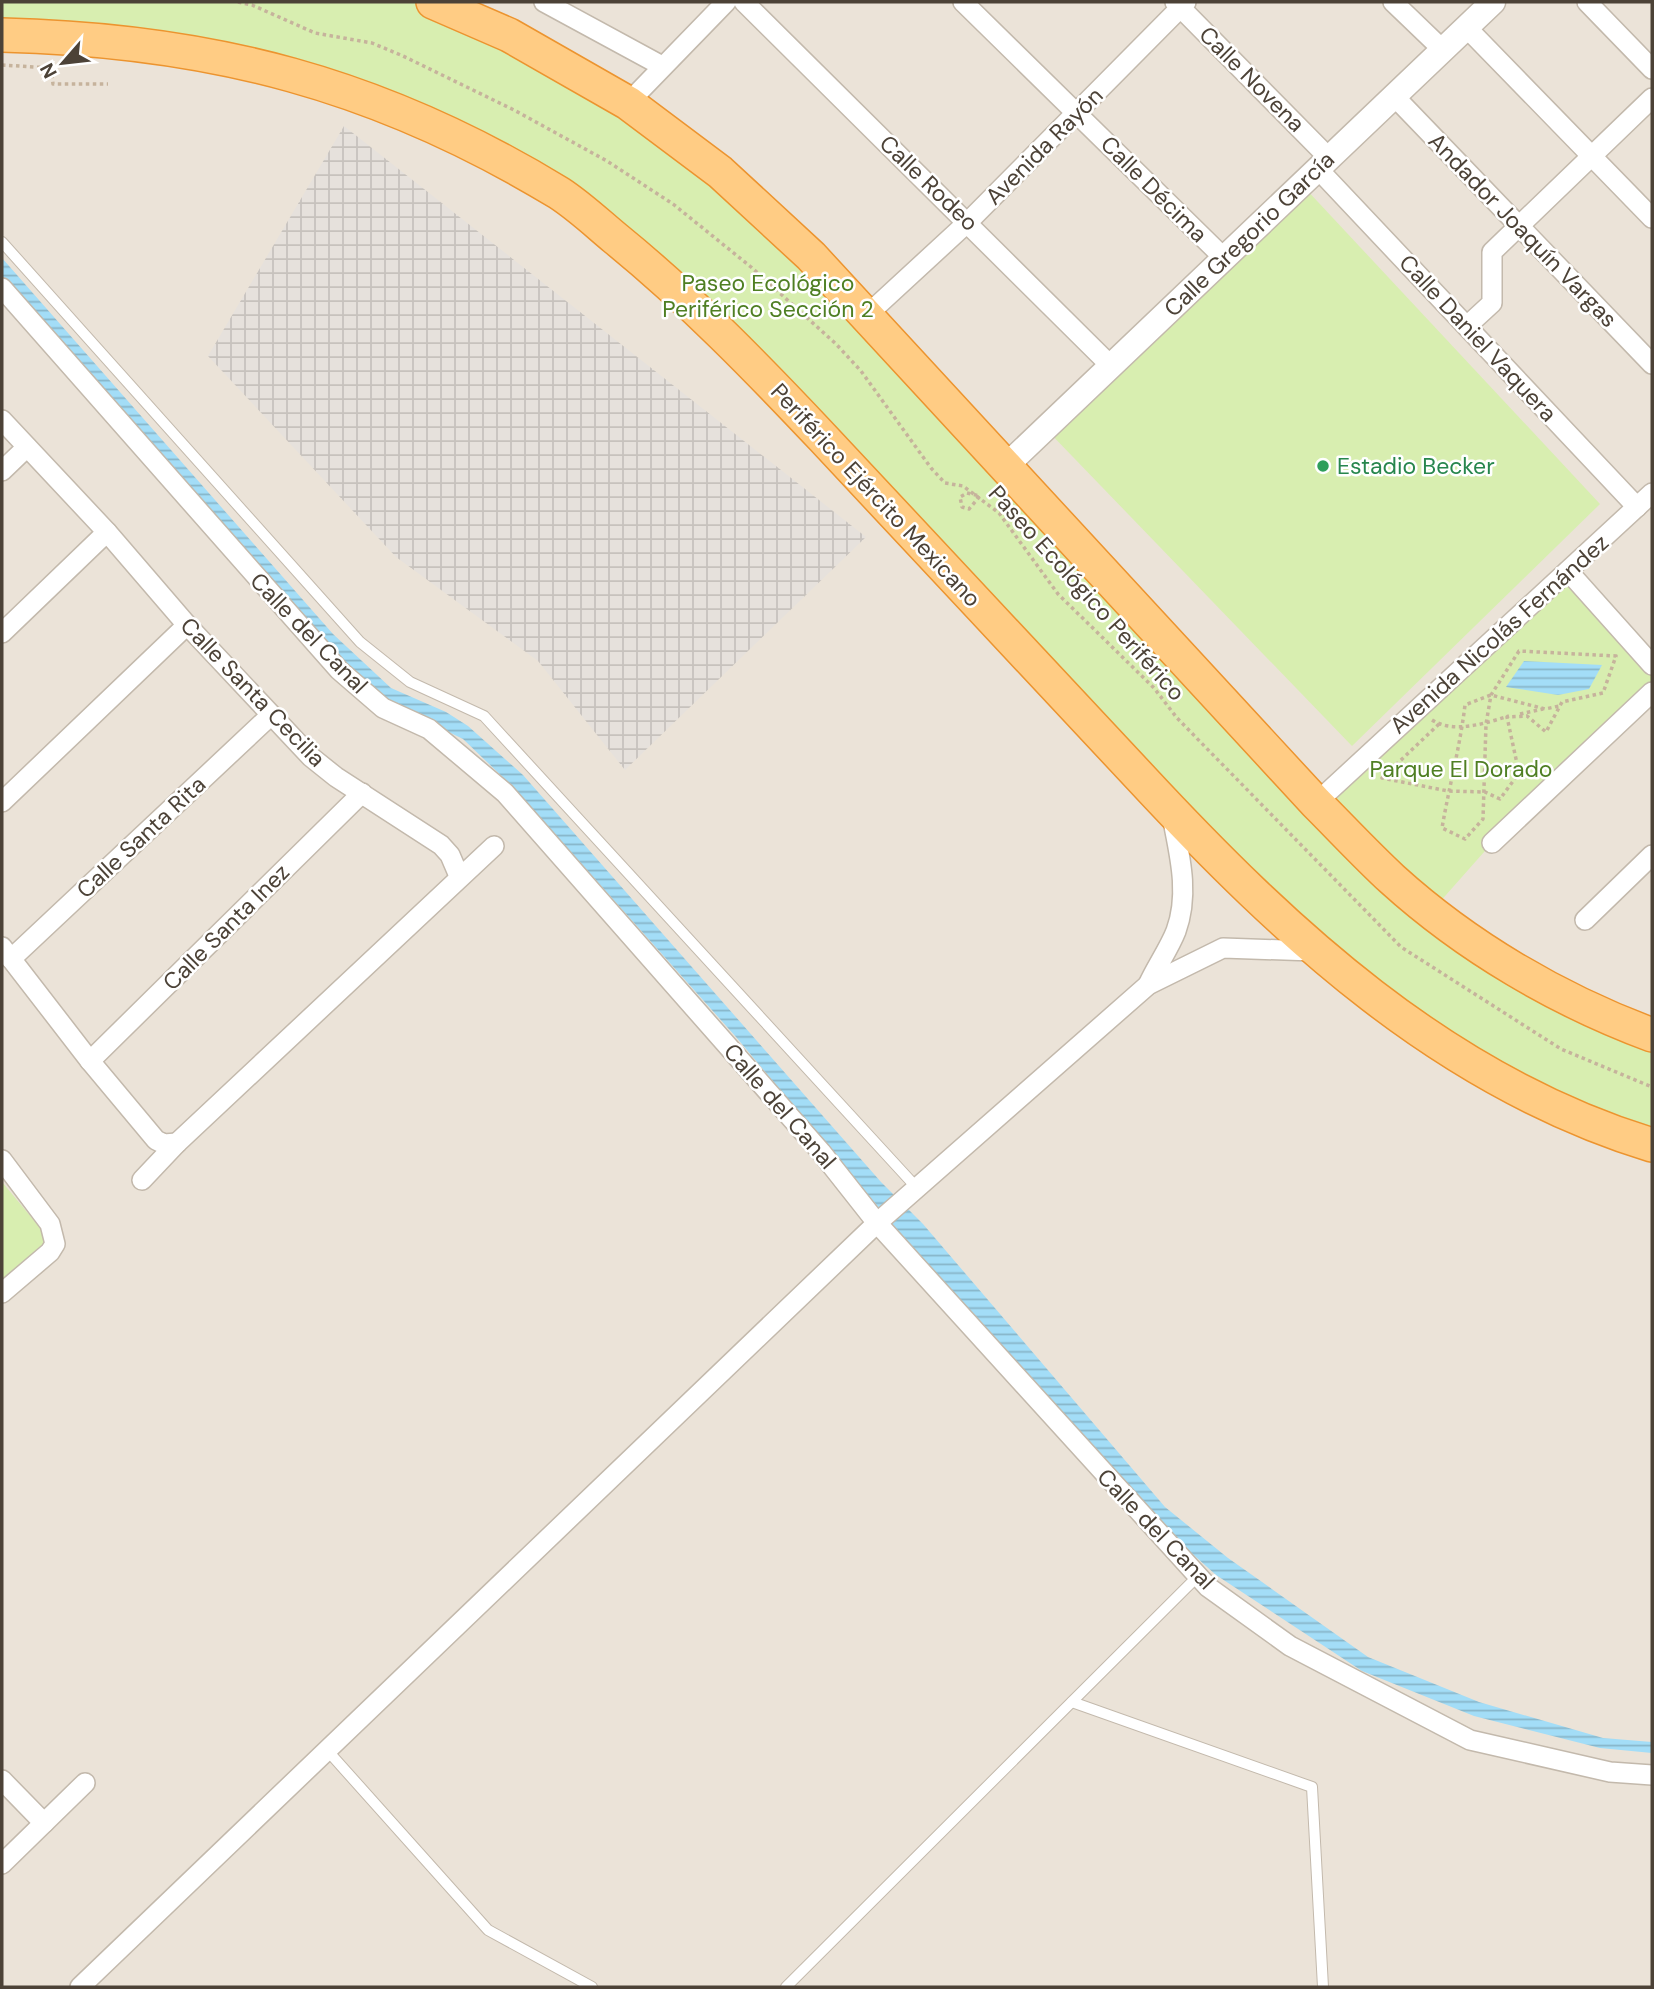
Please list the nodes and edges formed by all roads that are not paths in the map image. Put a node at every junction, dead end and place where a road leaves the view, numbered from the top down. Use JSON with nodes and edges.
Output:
{"nodes":[{"id":1,"x":433,"y":2,"type":"edge"},
{"id":2,"x":544,"y":2,"type":"edge"},
{"id":3,"x":726,"y":2,"type":"edge"},
{"id":4,"x":744,"y":2,"type":"edge"},
{"id":5,"x":963,"y":2,"type":"edge"},
{"id":6,"x":1394,"y":2,"type":"edge"},
{"id":7,"x":1493,"y":2,"type":"edge"},
{"id":8,"x":1587,"y":2,"type":"edge"},
{"id":9,"x":1181,"y":4,"type":"edge"},
{"id":10,"x":1466,"y":27,"type":"junction"},
{"id":11,"x":2,"y":35,"type":"edge"},
{"id":12,"x":1443,"y":50,"type":"junction"},
{"id":13,"x":662,"y":66,"type":"junction"},
{"id":14,"x":1652,"y":69,"type":"edge"},
{"id":15,"x":1394,"y":96,"type":"junction"},
{"id":16,"x":1652,"y":98,"type":"edge"},
{"id":17,"x":628,"y":103,"type":"junction"},
{"id":18,"x":1077,"y":113,"type":"junction"},
{"id":19,"x":1592,"y":155,"type":"junction"},
{"id":20,"x":1323,"y":163,"type":"junction"},
{"id":21,"x":1652,"y":218,"type":"edge"},
{"id":22,"x":969,"y":221,"type":"junction"},
{"id":23,"x":1518,"y":224,"type":"junction"},
{"id":24,"x":2,"y":242,"type":"edge"},
{"id":25,"x":1224,"y":258,"type":"junction"},
{"id":26,"x":2,"y":288,"type":"edge"},
{"id":27,"x":867,"y":315,"type":"junction"},
{"id":28,"x":1467,"y":326,"type":"junction"},
{"id":29,"x":1652,"y":364,"type":"edge"},
{"id":30,"x":1111,"y":366,"type":"junction"},
{"id":31,"x":2,"y":420,"type":"edge"},
{"id":32,"x":27,"y":447,"type":"junction"},
{"id":33,"x":1006,"y":466,"type":"junction"},
{"id":34,"x":2,"y":471,"type":"edge"},
{"id":35,"x":1652,"y":493,"type":"edge"},
{"id":36,"x":1637,"y":507,"type":"junction"},
{"id":37,"x":107,"y":532,"type":"junction"},
{"id":38,"x":1568,"y":571,"type":"junction"},
{"id":39,"x":187,"y":625,"type":"junction"},
{"id":40,"x":2,"y":633,"type":"edge"},
{"id":41,"x":1652,"y":665,"type":"edge"},
{"id":42,"x":1652,"y":692,"type":"edge"},
{"id":43,"x":270,"y":716,"type":"junction"},
{"id":44,"x":362,"y":793,"type":"junction"},
{"id":45,"x":2,"y":802,"type":"edge"},
{"id":46,"x":1316,"y":803,"type":"junction"},
{"id":47,"x":1170,"y":810,"type":"junction"},
{"id":48,"x":1492,"y":843,"type":"dead end"},
{"id":49,"x":494,"y":846,"type":"dead end"},
{"id":50,"x":1652,"y":855,"type":"edge"},
{"id":51,"x":459,"y":876,"type":"junction"},
{"id":52,"x":1584,"y":920,"type":"dead end"},
{"id":53,"x":1313,"y":951,"type":"junction"},
{"id":54,"x":7,"y":953,"type":"edge"},
{"id":55,"x":1148,"y":985,"type":"junction"},
{"id":56,"x":1652,"y":1035,"type":"edge"},
{"id":57,"x":90,"y":1061,"type":"junction"},
{"id":58,"x":177,"y":1143,"type":"junction"},
{"id":59,"x":1652,"y":1145,"type":"edge"},
{"id":60,"x":2,"y":1160,"type":"edge"},
{"id":61,"x":142,"y":1180,"type":"dead end"},
{"id":62,"x":917,"y":1188,"type":"junction"},
{"id":63,"x":877,"y":1223,"type":"junction"},
{"id":64,"x":2,"y":1293,"type":"edge"},
{"id":65,"x":1198,"y":1576,"type":"junction"},
{"id":66,"x":1072,"y":1702,"type":"junction"},
{"id":67,"x":327,"y":1750,"type":"junction"},
{"id":68,"x":1652,"y":1775,"type":"edge"},
{"id":69,"x":2,"y":1780,"type":"edge"},
{"id":70,"x":85,"y":1783,"type":"dead end"},
{"id":71,"x":44,"y":1823,"type":"junction"},
{"id":72,"x":2,"y":1864,"type":"edge"},
{"id":73,"x":79,"y":1987,"type":"edge"},
{"id":74,"x":592,"y":1987,"type":"edge"},
{"id":75,"x":786,"y":1987,"type":"edge"},
{"id":76,"x":1323,"y":1987,"type":"edge"}],
"edges":[{"from":1,"to":17,"type":"highway"},
{"from":2,"to":13,"type":"street"},
{"from":3,"to":13,"type":"street"},
{"from":4,"to":22,"type":"street","name":"Calle Rodeo"},
{"from":5,"to":18,"type":"street","name":"Calle Décima"},
{"from":6,"to":12,"type":"street"},
{"from":7,"to":10,"type":"street","name":"Calle Gregorio García"},
{"from":8,"to":14,"type":"street"},
{"from":9,"to":18,"type":"street","name":"Avenida Rayón"},
{"from":9,"to":20,"type":"street","name":"Calle Novena"},
{"from":10,"to":12,"type":"street","name":"Calle Gregorio García"},
{"from":10,"to":19,"type":"street"},
{"from":11,"to":47,"type":"highway","name":"Periférico Ejército Mexicano"},
{"from":12,"to":15,"type":"street","name":"Calle Gregorio García"},
{"from":13,"to":17,"type":"street"},
{"from":15,"to":20,"type":"street","name":"Calle Gregorio García"},
{"from":15,"to":23,"type":"street","name":"Andador Joaquín Vargas"},
{"from":16,"to":19,"type":"street"},
{"from":17,"to":27,"type":"highway"},
{"from":18,"to":22,"type":"street","name":"Avenida Rayón"},
{"from":18,"to":25,"type":"street","name":"Calle Décima"},
{"from":19,"to":21,"type":"street"},
{"from":19,"to":23,"type":"street"},
{"from":20,"to":25,"type":"street","name":"Calle Gregorio García"},
{"from":20,"to":28,"type":"street","name":"Calle Daniel Vaquera"},
{"from":22,"to":27,"type":"street","name":"Avenida Rayón"},
{"from":22,"to":30,"type":"street","name":"Calle Rodeo"},
{"from":23,"to":28,"type":"street"},
{"from":23,"to":29,"type":"street","name":"Andador Joaquín Vargas"},
{"from":24,"to":62,"type":"lane"},
{"from":25,"to":30,"type":"street","name":"Calle Gregorio García"},
{"from":26,"to":63,"type":"street","name":"Calle del Canal"},
{"from":27,"to":33,"type":"highway"},
{"from":28,"to":36,"type":"street","name":"Calle Daniel Vaquera"},
{"from":30,"to":33,"type":"street","name":"Calle Gregorio García"},
{"from":31,"to":32,"type":"street","name":"Calle Santa Cecilia"},
{"from":32,"to":34,"type":"street"},
{"from":32,"to":37,"type":"street","name":"Calle Santa Cecilia"},
{"from":33,"to":46,"type":"highway"},
{"from":35,"to":36,"type":"street","name":"Avenida Nicolás Fernández"},
{"from":36,"to":38,"type":"street","name":"Avenida Nicolás Fernández"},
{"from":37,"to":39,"type":"street","name":"Calle Santa Cecilia"},
{"from":37,"to":40,"type":"street"},
{"from":38,"to":41,"type":"street"},
{"from":38,"to":46,"type":"street","name":"Avenida Nicolás Fernández"},
{"from":39,"to":43,"type":"street","name":"Calle Santa Cecilia"},
{"from":39,"to":45,"type":"street"},
{"from":42,"to":48,"type":"street"},
{"from":43,"to":44,"type":"street","name":"Calle Santa Cecilia"},
{"from":43,"to":54,"type":"street","name":"Calle Santa Rita"},
{"from":44,"to":51,"type":"street","name":"Calle Santa Cecilia"},
{"from":44,"to":57,"type":"street","name":"Calle Santa Inez"},
{"from":46,"to":56,"type":"highway"},
{"from":47,"to":53,"type":"highway","name":"Periférico Ejército Mexicano"},
{"from":47,"to":55,"type":"street"},
{"from":49,"to":51,"type":"street"},
{"from":50,"to":52,"type":"street"},
{"from":51,"to":58,"type":"street"},
{"from":53,"to":55,"type":"street"},
{"from":53,"to":59,"type":"highway","name":"Periférico Ejército Mexicano"},
{"from":54,"to":57,"type":"street"},
{"from":55,"to":62,"type":"street"},
{"from":57,"to":58,"type":"street"},
{"from":58,"to":61,"type":"street"},
{"from":60,"to":64,"type":"street"},
{"from":62,"to":63,"type":"street"},
{"from":63,"to":65,"type":"street","name":"Calle del Canal"},
{"from":63,"to":67,"type":"street"},
{"from":65,"to":66,"type":"lane"},
{"from":65,"to":68,"type":"street","name":"Calle del Canal"},
{"from":66,"to":75,"type":"lane"},
{"from":66,"to":76,"type":"lane"},
{"from":67,"to":73,"type":"street"},
{"from":67,"to":74,"type":"lane"},
{"from":69,"to":71,"type":"street"},
{"from":70,"to":71,"type":"street"},
{"from":71,"to":72,"type":"street"}]}
